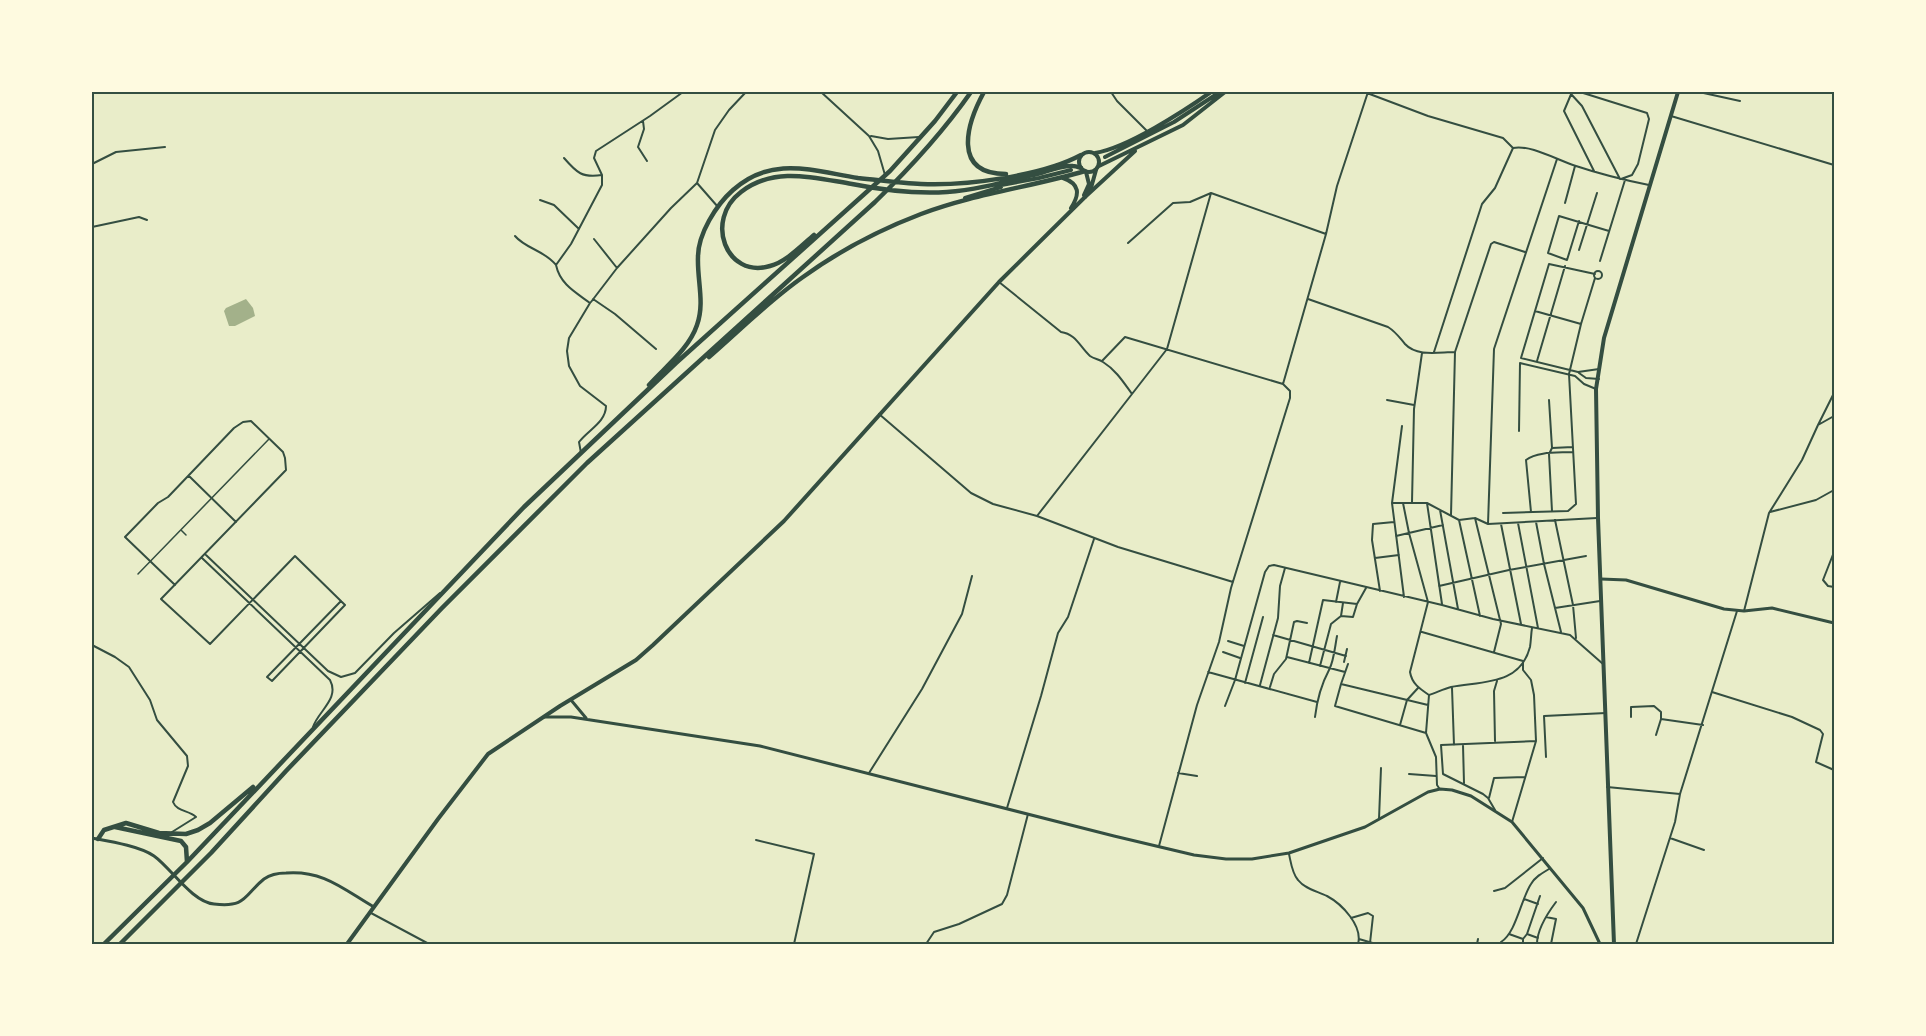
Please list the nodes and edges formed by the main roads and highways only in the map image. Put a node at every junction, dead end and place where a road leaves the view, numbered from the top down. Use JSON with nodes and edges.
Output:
{"nodes":[{"id":1,"x":957,"y":92,"type":"edge"},
{"id":2,"x":971,"y":92,"type":"edge"},
{"id":3,"x":984,"y":92,"type":"edge"},
{"id":4,"x":1211,"y":92,"type":"edge"},
{"id":5,"x":1220,"y":92,"type":"edge"},
{"id":6,"x":1226,"y":92,"type":"edge"},
{"id":7,"x":1678,"y":92,"type":"edge"},
{"id":8,"x":1137,"y":148,"type":"junction"},
{"id":9,"x":1095,"y":153,"type":"junction"},
{"id":10,"x":1081,"y":155,"type":"junction"},
{"id":11,"x":1106,"y":157,"type":"dead end"},
{"id":12,"x":1098,"y":168,"type":"junction"},
{"id":13,"x":1071,"y":170,"type":"dead end"},
{"id":14,"x":1084,"y":170,"type":"junction"},
{"id":15,"x":1021,"y":174,"type":"junction"},
{"id":16,"x":1063,"y":178,"type":"junction"},
{"id":17,"x":1014,"y":183,"type":"junction"},
{"id":18,"x":948,"y":192,"type":"junction"},
{"id":19,"x":1085,"y":198,"type":"junction"},
{"id":20,"x":856,"y":202,"type":"junction"},
{"id":21,"x":1071,"y":208,"type":"junction"},
{"id":22,"x":922,"y":214,"type":"junction"},
{"id":23,"x":1048,"y":232,"type":"junction"},
{"id":24,"x":648,"y":410,"type":"junction"},
{"id":25,"x":618,"y":417,"type":"junction"},
{"id":26,"x":261,"y":782,"type":"junction"},
{"id":27,"x":115,"y":827,"type":"junction"},
{"id":28,"x":94,"y":839,"type":"edge"},
{"id":29,"x":187,"y":862,"type":"junction"},
{"id":30,"x":1613,"y":943,"type":"edge"},
{"id":31,"x":104,"y":945,"type":"edge"},
{"id":32,"x":120,"y":945,"type":"edge"},
{"id":33,"x":347,"y":945,"type":"edge"}],
"edges":[{"from":1,"to":20,"type":"highway"},
{"from":2,"to":24,"type":"highway"},
{"from":3,"to":15,"type":"highway"},
{"from":4,"to":9,"type":"main road"},
{"from":5,"to":11,"type":"main road"},
{"from":6,"to":8,"type":"main road"},
{"from":7,"to":30,"type":"main road"},
{"from":8,"to":12,"type":"main road"},
{"from":8,"to":19,"type":"main road"},
{"from":9,"to":10,"type":"main road"},
{"from":9,"to":12,"type":"main road"},
{"from":10,"to":14,"type":"main road"},
{"from":10,"to":15,"type":"highway"},
{"from":12,"to":14,"type":"main road"},
{"from":12,"to":19,"type":"main road"},
{"from":13,"to":17,"type":"main road"},
{"from":14,"to":16,"type":"highway"},
{"from":14,"to":18,"type":"highway"},
{"from":14,"to":21,"type":"main road"},
{"from":15,"to":25,"type":"highway"},
{"from":16,"to":21,"type":"main road"},
{"from":16,"to":22,"type":"highway"},
{"from":17,"to":18,"type":"main road"},
{"from":17,"to":22,"type":"main road"},
{"from":18,"to":20,"type":"highway"},
{"from":19,"to":23,"type":"main road"},
{"from":20,"to":25,"type":"highway"},
{"from":21,"to":23,"type":"main road"},
{"from":22,"to":24,"type":"highway"},
{"from":23,"to":33,"type":"main road"},
{"from":24,"to":32,"type":"highway"},
{"from":25,"to":26,"type":"highway"},
{"from":26,"to":27,"type":"highway"},
{"from":26,"to":29,"type":"highway"},
{"from":27,"to":28,"type":"highway"},
{"from":27,"to":29,"type":"highway"},
{"from":29,"to":31,"type":"highway"}]}
